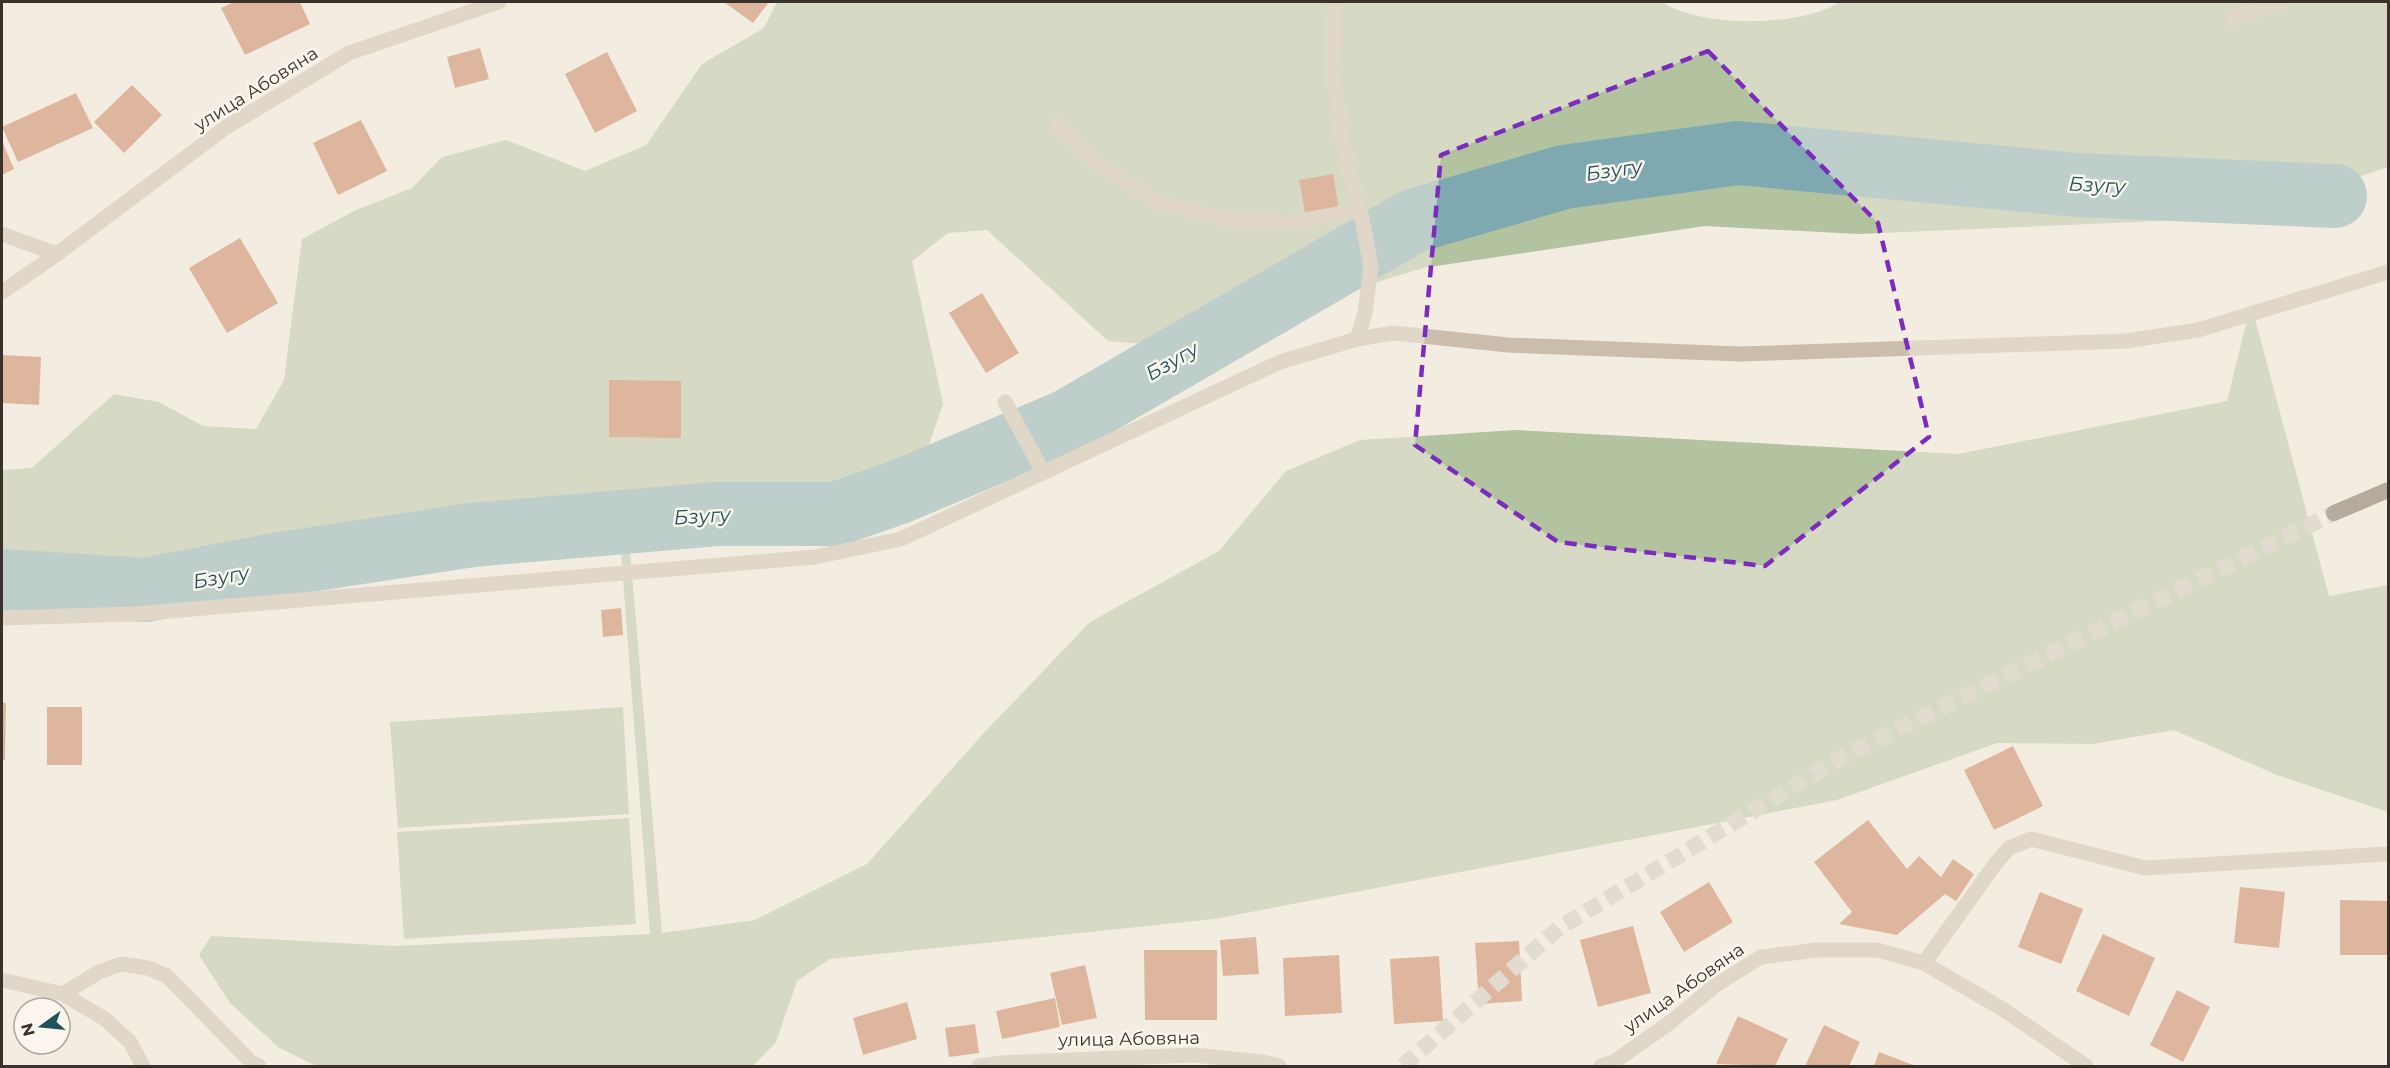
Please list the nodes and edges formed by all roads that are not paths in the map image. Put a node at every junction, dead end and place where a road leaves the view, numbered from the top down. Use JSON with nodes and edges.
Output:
{"nodes":[{"id":1,"x":499,"y":2,"type":"edge"},
{"id":2,"x":1335,"y":2,"type":"edge"},
{"id":3,"x":2281,"y":2,"type":"edge"},
{"id":4,"x":2233,"y":19,"type":"dead end"},
{"id":5,"x":1057,"y":125,"type":"dead end"},
{"id":6,"x":1361,"y":214,"type":"junction"},
{"id":7,"x":2,"y":234,"type":"edge"},
{"id":8,"x":57,"y":254,"type":"junction"},
{"id":9,"x":2388,"y":272,"type":"edge"},
{"id":10,"x":2,"y":292,"type":"edge"},
{"id":11,"x":1356,"y":339,"type":"junction"},
{"id":12,"x":1005,"y":402,"type":"dead end"},
{"id":13,"x":1043,"y":472,"type":"junction"},
{"id":14,"x":2388,"y":490,"type":"edge"},
{"id":15,"x":2334,"y":513,"type":"tunnel mouth"},
{"id":16,"x":2,"y":618,"type":"edge"},
{"id":17,"x":2388,"y":854,"type":"edge"},
{"id":18,"x":1924,"y":963,"type":"junction"},
{"id":19,"x":2,"y":980,"type":"edge"},
{"id":20,"x":63,"y":994,"type":"junction"},
{"id":21,"x":1193,"y":1061,"type":"edge"},
{"id":22,"x":143,"y":1066,"type":"edge"},
{"id":23,"x":259,"y":1066,"type":"edge"},
{"id":24,"x":979,"y":1066,"type":"edge"},
{"id":25,"x":1279,"y":1066,"type":"edge"},
{"id":26,"x":1601,"y":1066,"type":"edge"},
{"id":27,"x":2086,"y":1066,"type":"edge"}],
"edges":[{"from":1,"to":8,"type":"street","name":"улица Абовяна"},
{"from":2,"to":6,"type":"street"},
{"from":3,"to":4,"type":"street"},
{"from":5,"to":6,"type":"street"},
{"from":6,"to":11,"type":"street"},
{"from":7,"to":8,"type":"street"},
{"from":8,"to":10,"type":"street","name":"улица Абовяна"},
{"from":9,"to":11,"type":"street"},
{"from":11,"to":13,"type":"street"},
{"from":12,"to":13,"type":"street"},
{"from":13,"to":16,"type":"street"},
{"from":14,"to":15,"type":"highway"},
{"from":17,"to":18,"type":"street"},
{"from":18,"to":26,"type":"street","name":"улица Абовяна"},
{"from":18,"to":27,"type":"street","name":"улица Абовяна"},
{"from":19,"to":20,"type":"street"},
{"from":20,"to":22,"type":"street"},
{"from":20,"to":23,"type":"street"},
{"from":21,"to":24,"type":"street","name":"улица Абовяна"},
{"from":21,"to":25,"type":"street","name":"улица Абовяна"}]}
